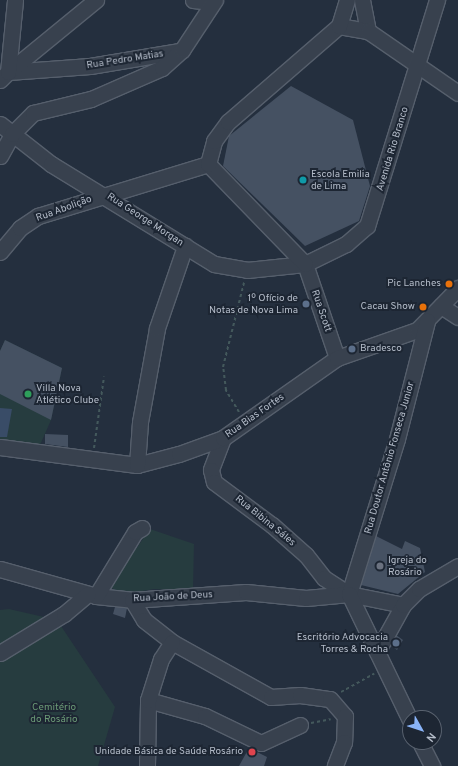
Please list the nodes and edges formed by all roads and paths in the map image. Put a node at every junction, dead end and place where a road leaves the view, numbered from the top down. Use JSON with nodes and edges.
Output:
{"nodes":[{"id":1,"x":15,"y":0,"type":"edge"},
{"id":2,"x":96,"y":0,"type":"edge"},
{"id":3,"x":193,"y":0,"type":"edge"},
{"id":4,"x":347,"y":0,"type":"edge"},
{"id":5,"x":362,"y":0,"type":"edge"},
{"id":6,"x":438,"y":0,"type":"edge"},
{"id":7,"x":214,"y":1,"type":"edge"},
{"id":8,"x":339,"y":26,"type":"junction"},
{"id":9,"x":368,"y":31,"type":"junction"},
{"id":10,"x":182,"y":50,"type":"junction"},
{"id":11,"x":417,"y":68,"type":"junction"},
{"id":12,"x":4,"y":76,"type":"edge"},
{"id":13,"x":458,"y":93,"type":"edge"},
{"id":14,"x":0,"y":124,"type":"edge"},
{"id":15,"x":12,"y":134,"type":"junction"},
{"id":16,"x":0,"y":156,"type":"edge"},
{"id":17,"x":208,"y":164,"type":"junction"},
{"id":18,"x":104,"y":194,"type":"junction"},
{"id":19,"x":185,"y":246,"type":"junction"},
{"id":20,"x":0,"y":252,"type":"edge"},
{"id":21,"x":305,"y":264,"type":"junction"},
{"id":22,"x":247,"y":270,"type":"junction"},
{"id":23,"x":458,"y":288,"type":"edge"},
{"id":24,"x":441,"y":306,"type":"junction"},
{"id":25,"x":458,"y":317,"type":"edge"},
{"id":26,"x":427,"y":321,"type":"junction"},
{"id":27,"x":337,"y":358,"type":"junction"},
{"id":28,"x":104,"y":377,"type":"dead end"},
{"id":29,"x":245,"y":422,"type":"junction"},
{"id":30,"x":223,"y":438,"type":"junction"},
{"id":31,"x":0,"y":447,"type":"edge"},
{"id":32,"x":92,"y":461,"type":"junction"},
{"id":33,"x":136,"y":465,"type":"junction"},
{"id":34,"x":142,"y":528,"type":"dead end"},
{"id":35,"x":458,"y":566,"type":"edge"},
{"id":36,"x":0,"y":569,"type":"edge"},
{"id":37,"x":349,"y":594,"type":"junction"},
{"id":38,"x":92,"y":595,"type":"junction"},
{"id":39,"x":132,"y":600,"type":"junction"},
{"id":40,"x":403,"y":605,"type":"junction"},
{"id":41,"x":172,"y":642,"type":"junction"},
{"id":42,"x":377,"y":652,"type":"junction"},
{"id":43,"x":0,"y":654,"type":"edge"},
{"id":44,"x":385,"y":668,"type":"junction"},
{"id":45,"x":330,"y":699,"type":"junction"},
{"id":46,"x":148,"y":700,"type":"junction"},
{"id":47,"x":405,"y":710,"type":"edge"},
{"id":48,"x":345,"y":716,"type":"junction"},
{"id":49,"x":300,"y":726,"type":"joint"},
{"id":50,"x":424,"y":750,"type":"edge"},
{"id":51,"x":147,"y":766,"type":"edge"},
{"id":52,"x":335,"y":766,"type":"edge"},
{"id":53,"x":432,"y":766,"type":"edge"}],
"edges":[{"from":1,"to":12,"type":"street"},
{"from":2,"to":12,"type":"street"},
{"from":3,"to":7,"type":"street"},
{"from":4,"to":8,"type":"street"},
{"from":5,"to":9,"type":"street"},
{"from":6,"to":11,"type":"street","name":"Avenida Rio Branco"},
{"from":7,"to":10,"type":"street"},
{"from":8,"to":9,"type":"street"},
{"from":8,"to":17,"type":"street"},
{"from":9,"to":11,"type":"street"},
{"from":10,"to":12,"type":"street","name":"Rua Pedro Matias"},
{"from":10,"to":15,"type":"street"},
{"from":11,"to":13,"type":"street"},
{"from":11,"to":21,"type":"street","name":"Avenida Rio Branco"},
{"from":14,"to":15,"type":"street","name":"Rua George Morgan"},
{"from":15,"to":16,"type":"street"},
{"from":15,"to":18,"type":"street","name":"Rua George Morgan"},
{"from":17,"to":18,"type":"street","name":"Rua Abolição"},
{"from":17,"to":21,"type":"street"},
{"from":18,"to":19,"type":"street","name":"Rua George Morgan"},
{"from":18,"to":20,"type":"street","name":"Rua Abolição"},
{"from":19,"to":22,"type":"street","name":"Rua George Morgan"},
{"from":19,"to":33,"type":"street"},
{"from":21,"to":22,"type":"street","name":"Rua George Morgan"},
{"from":21,"to":27,"type":"street","name":"Rua Scott"},
{"from":22,"to":29,"type":"path"},
{"from":23,"to":24,"type":"street","name":"Rua Bias Fortes"},
{"from":24,"to":25,"type":"street"},
{"from":24,"to":26,"type":"street","name":"Rua Bias Fortes"},
{"from":26,"to":27,"type":"street","name":"Rua Bias Fortes"},
{"from":26,"to":37,"type":"street","name":"Rua Doutor Antônio Fonseca Junior"},
{"from":27,"to":29,"type":"street","name":"Rua Bias Fortes"},
{"from":28,"to":32,"type":"path"},
{"from":29,"to":30,"type":"street","name":"Rua Bias Fortes"},
{"from":30,"to":33,"type":"street","name":"Rua Bias Fortes"},
{"from":30,"to":37,"type":"street","name":"Rua Bibina Sáles"},
{"from":31,"to":32,"type":"street","name":"Rua Bias Fortes"},
{"from":32,"to":33,"type":"street","name":"Rua Bias Fortes"},
{"from":34,"to":38,"type":"street"},
{"from":35,"to":40,"type":"street"},
{"from":36,"to":38,"type":"street","name":"Rua João de Deus"},
{"from":37,"to":39,"type":"street","name":"Rua João de Deus"},
{"from":37,"to":40,"type":"street"},
{"from":37,"to":42,"type":"street"},
{"from":38,"to":39,"type":"street","name":"Rua João de Deus"},
{"from":38,"to":43,"type":"street"},
{"from":39,"to":41,"type":"street"},
{"from":40,"to":42,"type":"street"},
{"from":41,"to":45,"type":"street"},
{"from":41,"to":46,"type":"street"},
{"from":42,"to":44,"type":"street"},
{"from":44,"to":45,"type":"path"},
{"from":44,"to":47,"type":"street"},
{"from":45,"to":48,"type":"street"},
{"from":46,"to":49,"type":"street"},
{"from":46,"to":51,"type":"street"},
{"from":48,"to":49,"type":"path"},
{"from":48,"to":52,"type":"street"},
{"from":50,"to":53,"type":"street"}]}
